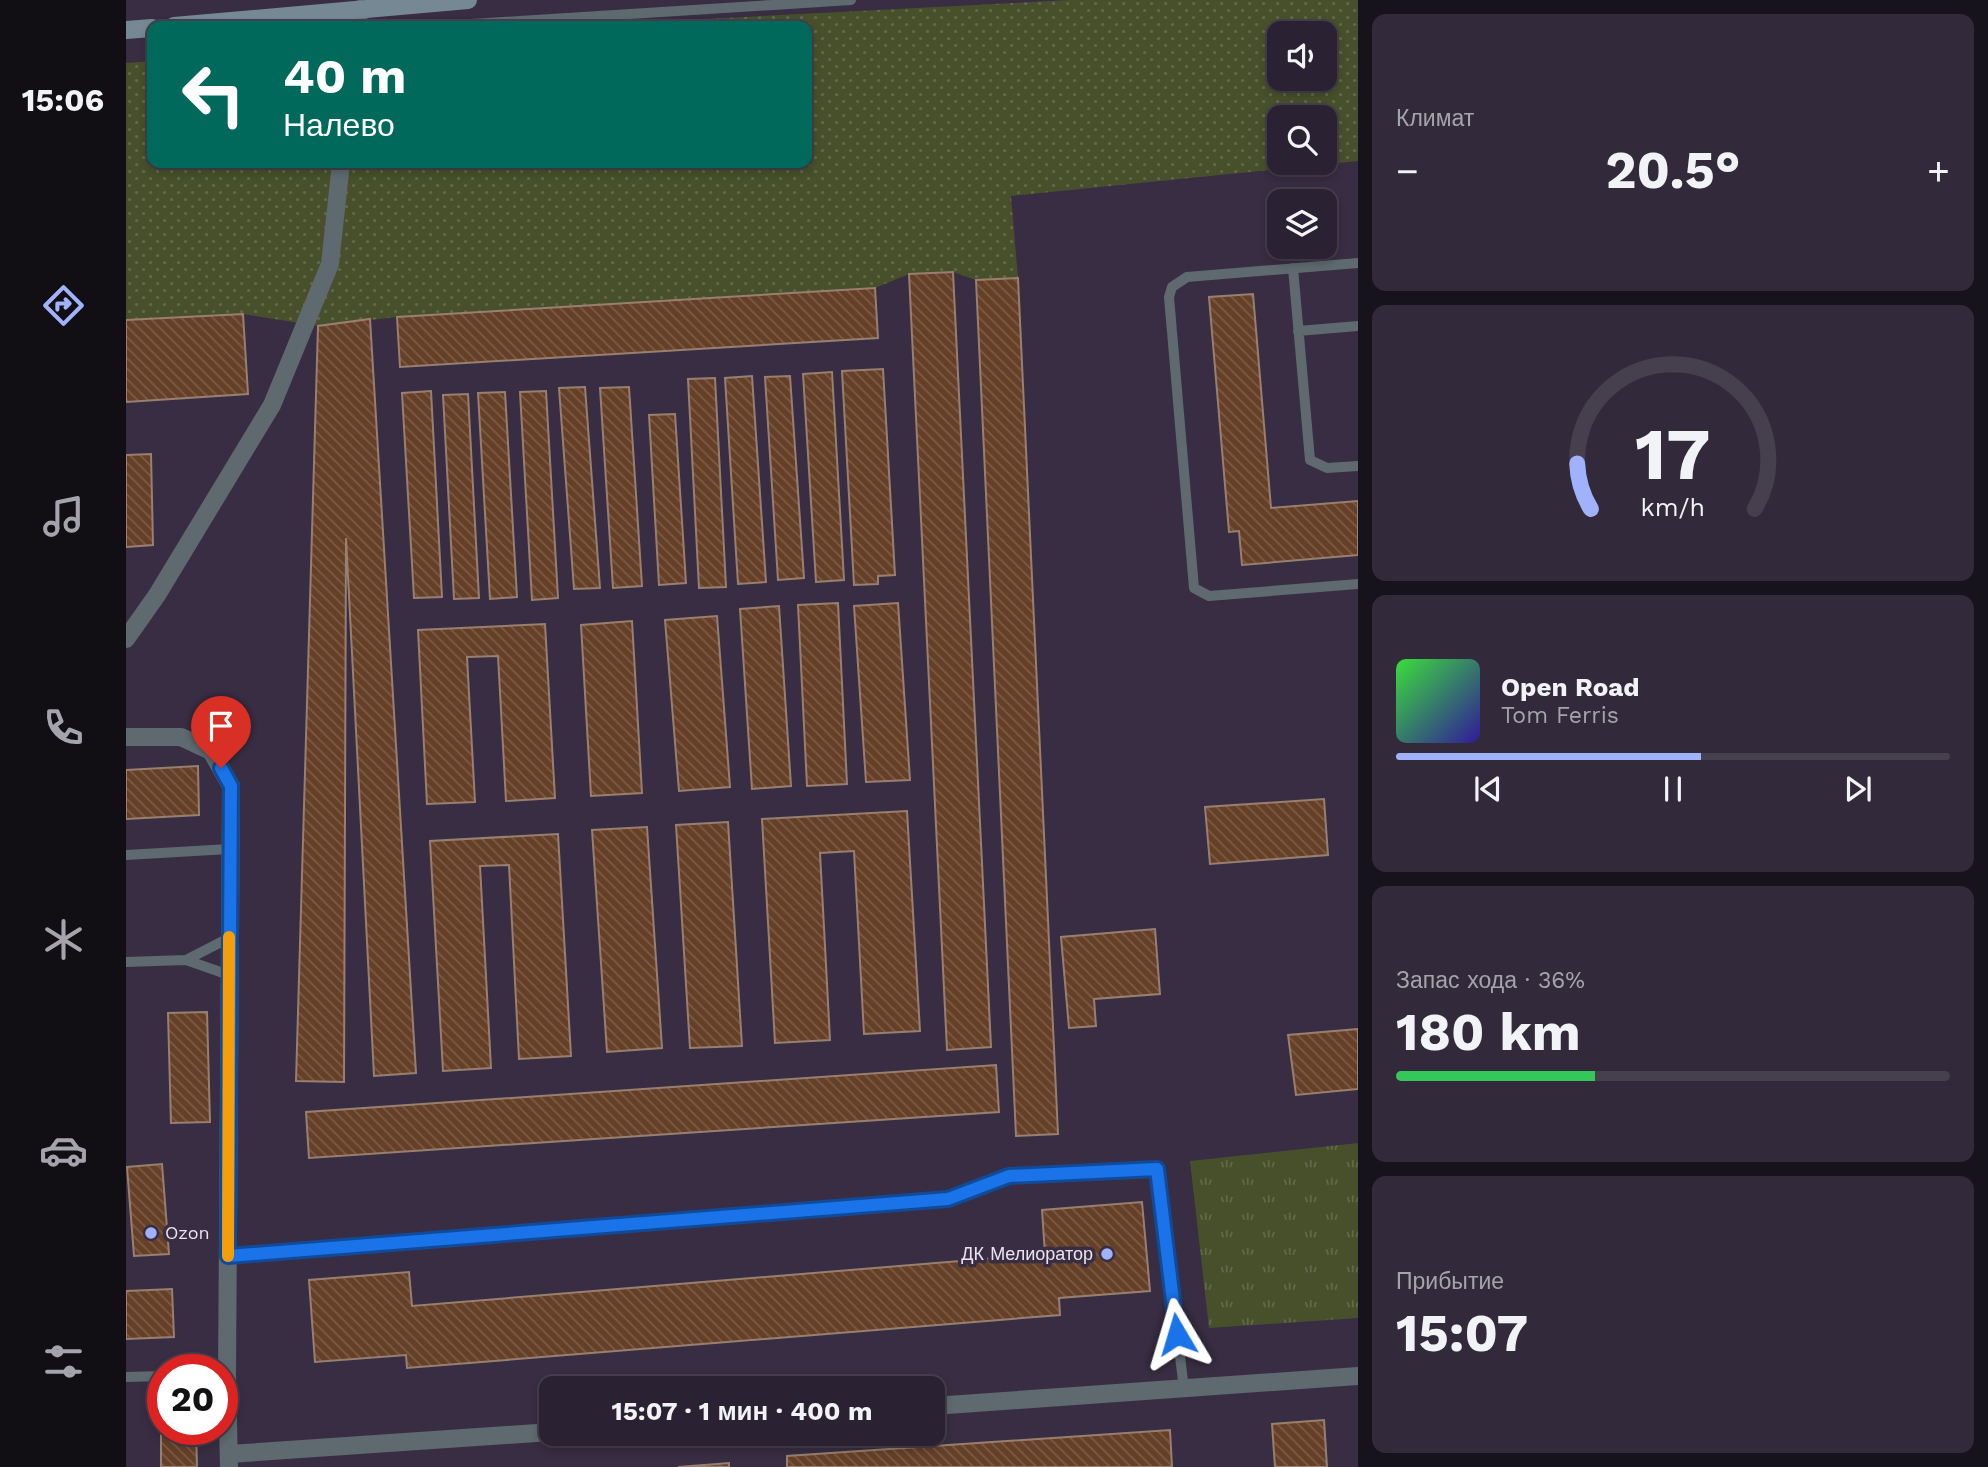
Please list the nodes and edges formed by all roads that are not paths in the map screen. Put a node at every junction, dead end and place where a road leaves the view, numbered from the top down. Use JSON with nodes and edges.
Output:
{"nodes":[{"id":1,"x":468,"y":0,"type":"edge"},
{"id":2,"x":851,"y":0,"type":"edge"},
{"id":3,"x":358,"y":18,"type":"edge"},
{"id":4,"x":289,"y":21,"type":"edge"},
{"id":5,"x":518,"y":21,"type":"edge"},
{"id":6,"x":147,"y":28,"type":"edge"},
{"id":7,"x":126,"y":30,"type":"edge"},
{"id":8,"x":340,"y":168,"type":"edge"},
{"id":9,"x":1358,"y":263,"type":"edge"},
{"id":10,"x":1293,"y":268,"type":"junction"},
{"id":11,"x":1358,"y":326,"type":"edge"},
{"id":12,"x":1298,"y":331,"type":"junction"},
{"id":13,"x":1358,"y":466,"type":"edge"},
{"id":14,"x":1358,"y":584,"type":"edge"},
{"id":15,"x":126,"y":639,"type":"edge"},
{"id":16,"x":126,"y":737,"type":"edge"},
{"id":17,"x":229,"y":849,"type":"junction"},
{"id":18,"x":126,"y":855,"type":"edge"},
{"id":19,"x":229,"y":938,"type":"junction"},
{"id":20,"x":186,"y":960,"type":"junction"},
{"id":21,"x":126,"y":962,"type":"edge"},
{"id":22,"x":229,"y":975,"type":"junction"},
{"id":23,"x":228,"y":1256,"type":"junction"},
{"id":24,"x":226,"y":1354,"type":"edge"},
{"id":25,"x":147,"y":1376,"type":"edge"},
{"id":26,"x":1358,"y":1376,"type":"edge"},
{"id":27,"x":126,"y":1377,"type":"edge"},
{"id":28,"x":1184,"y":1389,"type":"junction"},
{"id":29,"x":945,"y":1405,"type":"edge"},
{"id":30,"x":539,"y":1433,"type":"edge"},
{"id":31,"x":229,"y":1460,"type":"edge"}],
"edges":[{"from":1,"to":3,"type":"main road"},
{"from":2,"to":5,"type":"lane"},
{"from":3,"to":4,"type":"main road"},
{"from":6,"to":7,"type":"main road"},
{"from":8,"to":15,"type":"street"},
{"from":9,"to":10,"type":"lane"},
{"from":10,"to":12,"type":"lane"},
{"from":10,"to":14,"type":"lane"},
{"from":11,"to":12,"type":"lane"},
{"from":12,"to":13,"type":"lane"},
{"from":16,"to":17,"type":"street"},
{"from":17,"to":18,"type":"lane"},
{"from":17,"to":19,"type":"street"},
{"from":19,"to":20,"type":"lane"},
{"from":19,"to":22,"type":"street"},
{"from":20,"to":21,"type":"lane"},
{"from":20,"to":22,"type":"lane"},
{"from":22,"to":23,"type":"street"},
{"from":23,"to":24,"type":"street"},
{"from":23,"to":28,"type":"lane"},
{"from":25,"to":27,"type":"lane"},
{"from":26,"to":28,"type":"street"},
{"from":28,"to":29,"type":"street"},
{"from":30,"to":31,"type":"street"}]}
